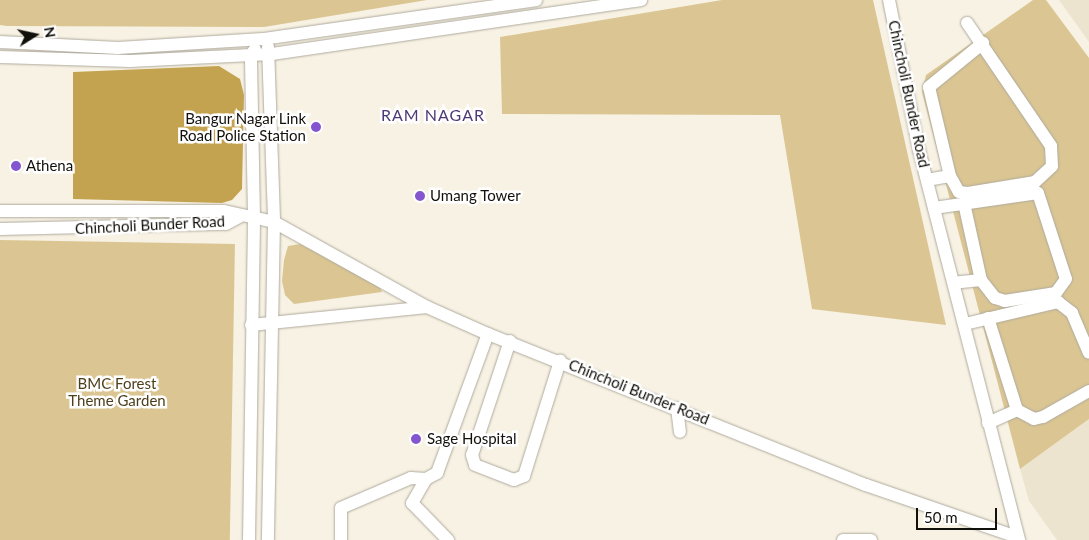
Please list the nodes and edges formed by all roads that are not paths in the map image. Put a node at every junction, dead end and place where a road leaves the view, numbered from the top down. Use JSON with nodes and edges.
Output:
{"nodes":[{"id":1,"x":536,"y":0,"type":"edge"},
{"id":2,"x":641,"y":0,"type":"edge"},
{"id":3,"x":889,"y":0,"type":"edge"},
{"id":4,"x":967,"y":23,"type":"dead end"},
{"id":5,"x":263,"y":39,"type":"junction"},
{"id":6,"x":0,"y":42,"type":"edge"},
{"id":7,"x":983,"y":43,"type":"junction"},
{"id":8,"x":272,"y":54,"type":"junction"},
{"id":9,"x":251,"y":55,"type":"junction"},
{"id":10,"x":0,"y":58,"type":"edge"},
{"id":11,"x":950,"y":176,"type":"junction"},
{"id":12,"x":927,"y":180,"type":"junction"},
{"id":13,"x":964,"y":203,"type":"junction"},
{"id":14,"x":934,"y":208,"type":"junction"},
{"id":15,"x":0,"y":211,"type":"edge"},
{"id":16,"x":239,"y":217,"type":"junction"},
{"id":17,"x":254,"y":217,"type":"junction"},
{"id":18,"x":274,"y":222,"type":"junction"},
{"id":19,"x":0,"y":229,"type":"edge"},
{"id":20,"x":981,"y":280,"type":"junction"},
{"id":21,"x":954,"y":283,"type":"junction"},
{"id":22,"x":427,"y":307,"type":"junction"},
{"id":23,"x":988,"y":318,"type":"junction"},
{"id":24,"x":965,"y":324,"type":"junction"},
{"id":25,"x":251,"y":326,"type":"junction"},
{"id":26,"x":272,"y":326,"type":"junction"},
{"id":27,"x":488,"y":334,"type":"junction"},
{"id":28,"x":510,"y":340,"type":"junction"},
{"id":29,"x":1089,"y":353,"type":"edge"},
{"id":30,"x":560,"y":361,"type":"junction"},
{"id":31,"x":1089,"y":390,"type":"edge"},
{"id":32,"x":677,"y":408,"type":"junction"},
{"id":33,"x":1017,"y":410,"type":"junction"},
{"id":34,"x":988,"y":423,"type":"junction"},
{"id":35,"x":680,"y":432,"type":"dead end"},
{"id":36,"x":426,"y":479,"type":"junction"},
{"id":37,"x":1018,"y":538,"type":"edge"},
{"id":38,"x":249,"y":540,"type":"edge"},
{"id":39,"x":268,"y":540,"type":"edge"},
{"id":40,"x":341,"y":540,"type":"edge"},
{"id":41,"x":448,"y":540,"type":"edge"},
{"id":42,"x":843,"y":540,"type":"edge"},
{"id":43,"x":871,"y":540,"type":"edge"}],
"edges":[{"from":1,"to":5,"type":"street"},
{"from":2,"to":8,"type":"street"},
{"from":3,"to":12,"type":"street","name":"Chincholi Bunder Road"},
{"from":4,"to":7,"type":"street"},
{"from":5,"to":6,"type":"street"},
{"from":5,"to":8,"type":"street"},
{"from":5,"to":9,"type":"street"},
{"from":7,"to":11,"type":"street"},
{"from":7,"to":11,"type":"street"},
{"from":8,"to":9,"type":"street"},
{"from":8,"to":18,"type":"street"},
{"from":9,"to":10,"type":"street"},
{"from":9,"to":17,"type":"street"},
{"from":11,"to":12,"type":"street"},
{"from":12,"to":14,"type":"street","name":"Chincholi Bunder Road"},
{"from":13,"to":14,"type":"street"},
{"from":13,"to":20,"type":"street"},
{"from":13,"to":20,"type":"street"},
{"from":14,"to":21,"type":"street","name":"Chincholi Bunder Road"},
{"from":15,"to":16,"type":"street","name":"Chincholi Bunder Road"},
{"from":16,"to":17,"type":"street","name":"Chincholi Bunder Road"},
{"from":16,"to":19,"type":"street","name":"Chincholi Bunder Road"},
{"from":17,"to":18,"type":"street","name":"Chincholi Bunder Road"},
{"from":17,"to":25,"type":"street"},
{"from":18,"to":22,"type":"street","name":"Chincholi Bunder Road"},
{"from":18,"to":26,"type":"street"},
{"from":20,"to":21,"type":"street"},
{"from":21,"to":24,"type":"street","name":"Chincholi Bunder Road"},
{"from":22,"to":26,"type":"street"},
{"from":22,"to":27,"type":"street","name":"Chincholi Bunder Road"},
{"from":23,"to":24,"type":"street"},
{"from":23,"to":29,"type":"street"},
{"from":23,"to":33,"type":"street"},
{"from":24,"to":34,"type":"street","name":"Chincholi Bunder Road"},
{"from":25,"to":26,"type":"street"},
{"from":25,"to":38,"type":"street"},
{"from":26,"to":39,"type":"street"},
{"from":27,"to":28,"type":"street","name":"Chincholi Bunder Road"},
{"from":27,"to":36,"type":"street"},
{"from":28,"to":30,"type":"street","name":"Chincholi Bunder Road"},
{"from":28,"to":30,"type":"street"},
{"from":30,"to":32,"type":"street","name":"Chincholi Bunder Road"},
{"from":31,"to":33,"type":"street"},
{"from":32,"to":35,"type":"street"},
{"from":32,"to":37,"type":"street","name":"Chincholi Bunder Road"},
{"from":33,"to":34,"type":"street"},
{"from":34,"to":37,"type":"street","name":"Chincholi Bunder Road"},
{"from":36,"to":40,"type":"street"},
{"from":36,"to":41,"type":"street"},
{"from":42,"to":43,"type":"street"}]}
